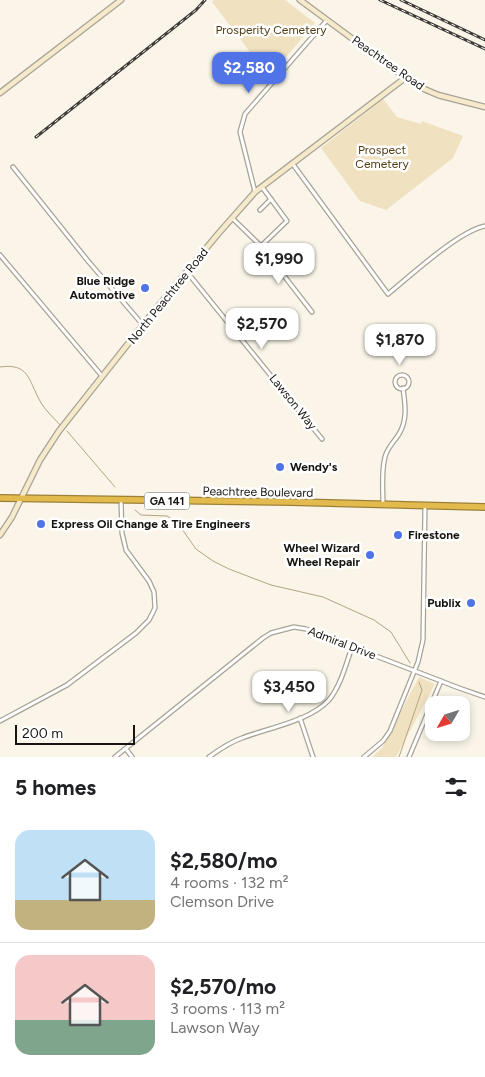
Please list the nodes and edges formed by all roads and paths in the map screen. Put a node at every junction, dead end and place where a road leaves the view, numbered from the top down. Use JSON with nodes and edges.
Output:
{"nodes":[{"id":1,"x":121,"y":0,"type":"edge"},
{"id":2,"x":300,"y":0,"type":"edge"},
{"id":3,"x":327,"y":20,"type":"junction"},
{"id":4,"x":405,"y":78,"type":"junction"},
{"id":5,"x":0,"y":93,"type":"edge"},
{"id":6,"x":485,"y":107,"type":"edge"},
{"id":7,"x":292,"y":164,"type":"junction"},
{"id":8,"x":13,"y":167,"type":"dead end"},
{"id":9,"x":262,"y":187,"type":"junction"},
{"id":10,"x":256,"y":192,"type":"junction"},
{"id":11,"x":271,"y":199,"type":"junction"},
{"id":12,"x":260,"y":210,"type":"dead end"},
{"id":13,"x":232,"y":218,"type":"junction"},
{"id":14,"x":485,"y":226,"type":"edge"},
{"id":15,"x":261,"y":246,"type":"junction"},
{"id":16,"x":0,"y":255,"type":"edge"},
{"id":17,"x":188,"y":272,"type":"junction"},
{"id":18,"x":312,"y":312,"type":"dead end"},
{"id":19,"x":143,"y":325,"type":"junction"},
{"id":20,"x":102,"y":376,"type":"junction"},
{"id":21,"x":403,"y":388,"type":"junction"},
{"id":22,"x":322,"y":440,"type":"dead end"},
{"id":23,"x":0,"y":498,"type":"edge"},
{"id":24,"x":22,"y":498,"type":"junction"},
{"id":25,"x":121,"y":500,"type":"junction"},
{"id":26,"x":383,"y":505,"type":"junction"},
{"id":27,"x":425,"y":506,"type":"junction"},
{"id":28,"x":485,"y":507,"type":"edge"},
{"id":29,"x":0,"y":536,"type":"edge"},
{"id":30,"x":352,"y":647,"type":"junction"},
{"id":31,"x":415,"y":670,"type":"junction"},
{"id":32,"x":441,"y":681,"type":"junction"},
{"id":33,"x":485,"y":697,"type":"edge"},
{"id":34,"x":300,"y":718,"type":"junction"},
{"id":35,"x":0,"y":721,"type":"edge"},
{"id":36,"x":126,"y":749,"type":"junction"},
{"id":37,"x":115,"y":757,"type":"edge"},
{"id":38,"x":132,"y":757,"type":"edge"},
{"id":39,"x":209,"y":757,"type":"edge"},
{"id":40,"x":313,"y":757,"type":"edge"},
{"id":41,"x":364,"y":757,"type":"edge"},
{"id":42,"x":409,"y":757,"type":"edge"}],
"edges":[{"from":1,"to":5,"type":"street"},
{"from":2,"to":3,"type":"street","name":"Peachtree Road"},
{"from":3,"to":4,"type":"street","name":"Peachtree Road"},
{"from":3,"to":10,"type":"street"},
{"from":4,"to":6,"type":"street","name":"Peachtree Road"},
{"from":4,"to":7,"type":"street","name":"North Peachtree Road"},
{"from":7,"to":9,"type":"street","name":"North Peachtree Road"},
{"from":7,"to":14,"type":"street"},
{"from":8,"to":19,"type":"street"},
{"from":9,"to":10,"type":"street","name":"North Peachtree Road"},
{"from":9,"to":11,"type":"street"},
{"from":10,"to":13,"type":"street","name":"North Peachtree Road"},
{"from":11,"to":12,"type":"street"},
{"from":11,"to":15,"type":"street"},
{"from":13,"to":15,"type":"street"},
{"from":13,"to":17,"type":"street","name":"North Peachtree Road"},
{"from":15,"to":18,"type":"street"},
{"from":16,"to":20,"type":"street"},
{"from":17,"to":19,"type":"street","name":"North Peachtree Road"},
{"from":17,"to":22,"type":"street","name":"Lawson Way"},
{"from":19,"to":20,"type":"street","name":"North Peachtree Road"},
{"from":20,"to":24,"type":"street","name":"North Peachtree Road"},
{"from":21,"to":21,"type":"street"},
{"from":21,"to":26,"type":"street"},
{"from":23,"to":24,"type":"highway","name":"Peachtree Boulevard","number":"GA 141"},
{"from":24,"to":25,"type":"highway","name":"Peachtree Boulevard","number":"GA 141"},
{"from":24,"to":29,"type":"street","name":"North Peachtree Road"},
{"from":25,"to":26,"type":"highway","name":"Peachtree Boulevard","number":"GA 141"},
{"from":25,"to":35,"type":"street"},
{"from":26,"to":27,"type":"highway","name":"Peachtree Boulevard","number":"GA 141"},
{"from":27,"to":28,"type":"highway","name":"Peachtree Boulevard","number":"GA 141"},
{"from":27,"to":31,"type":"street"},
{"from":30,"to":31,"type":"street","name":"Admiral Drive"},
{"from":30,"to":34,"type":"street"},
{"from":30,"to":36,"type":"street","name":"Admiral Drive"},
{"from":31,"to":32,"type":"street","name":"Admiral Drive"},
{"from":31,"to":41,"type":"street"},
{"from":32,"to":33,"type":"street","name":"Admiral Drive"},
{"from":32,"to":42,"type":"street"},
{"from":34,"to":39,"type":"street"},
{"from":34,"to":40,"type":"street"},
{"from":36,"to":37,"type":"street","name":"Admiral Drive"},
{"from":36,"to":38,"type":"street"}]}
